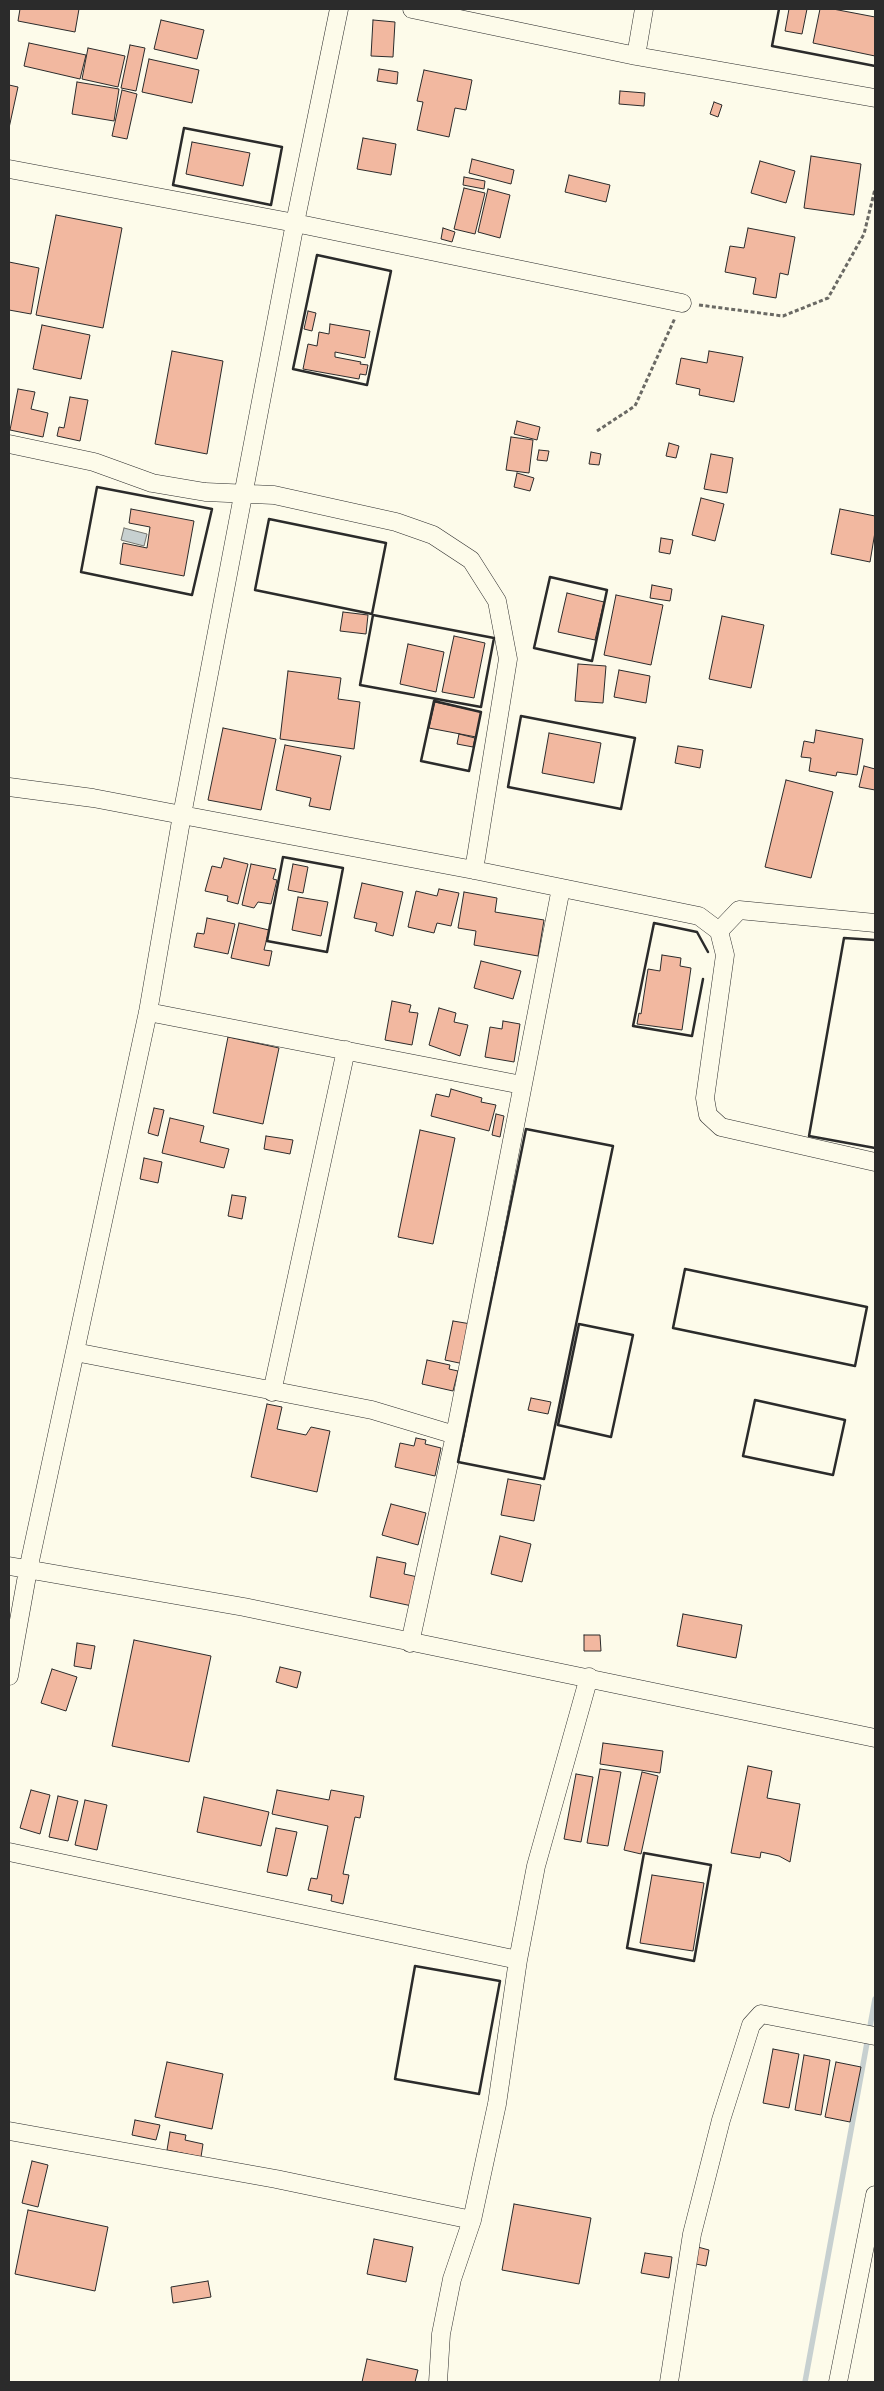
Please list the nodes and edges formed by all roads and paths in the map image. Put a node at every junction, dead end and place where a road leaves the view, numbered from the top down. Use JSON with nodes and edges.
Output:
{"nodes":[{"id":1,"x":339,"y":9,"type":"edge"},
{"id":2,"x":412,"y":9,"type":"edge"},
{"id":3,"x":644,"y":9,"type":"edge"},
{"id":4,"x":636,"y":56,"type":"junction"},
{"id":5,"x":875,"y":98,"type":"edge"},
{"id":6,"x":9,"y":169,"type":"edge"},
{"id":7,"x":875,"y":189,"type":"edge"},
{"id":8,"x":295,"y":223,"type":"junction"},
{"id":9,"x":682,"y":303,"type":"junction"},
{"id":10,"x":597,"y":431,"type":"dead end"},
{"id":11,"x":9,"y":444,"type":"edge"},
{"id":12,"x":244,"y":492,"type":"junction"},
{"id":13,"x":9,"y":787,"type":"edge"},
{"id":14,"x":182,"y":815,"type":"junction"},
{"id":15,"x":474,"y":870,"type":"junction"},
{"id":16,"x":561,"y":888,"type":"junction"},
{"id":17,"x":875,"y":923,"type":"edge"},
{"id":18,"x":718,"y":931,"type":"junction"},
{"id":19,"x":148,"y":1012,"type":"junction"},
{"id":20,"x":346,"y":1050,"type":"junction"},
{"id":21,"x":522,"y":1085,"type":"junction"},
{"id":22,"x":875,"y":1162,"type":"edge"},
{"id":23,"x":75,"y":1352,"type":"junction"},
{"id":24,"x":272,"y":1392,"type":"junction"},
{"id":25,"x":455,"y":1436,"type":"junction"},
{"id":26,"x":9,"y":1566,"type":"edge"},
{"id":27,"x":28,"y":1570,"type":"junction"},
{"id":28,"x":410,"y":1643,"type":"junction"},
{"id":29,"x":9,"y":1676,"type":"edge"},
{"id":30,"x":590,"y":1677,"type":"junction"},
{"id":31,"x":875,"y":1738,"type":"edge"},
{"id":32,"x":9,"y":1852,"type":"edge"},
{"id":33,"x":518,"y":1960,"type":"junction"},
{"id":34,"x":875,"y":2036,"type":"edge"},
{"id":35,"x":9,"y":2132,"type":"edge"},
{"id":36,"x":875,"y":2195,"type":"edge"},
{"id":37,"x":472,"y":2220,"type":"junction"},
{"id":38,"x":438,"y":2382,"type":"edge"},
{"id":39,"x":669,"y":2382,"type":"edge"},
{"id":40,"x":838,"y":2382,"type":"edge"}],
"edges":[{"from":1,"to":8,"type":"street"},
{"from":2,"to":4,"type":"street"},
{"from":3,"to":4,"type":"street"},
{"from":4,"to":5,"type":"street"},
{"from":6,"to":8,"type":"street"},
{"from":7,"to":9,"type":"path"},
{"from":8,"to":9,"type":"street"},
{"from":8,"to":12,"type":"street"},
{"from":9,"to":10,"type":"path"},
{"from":11,"to":12,"type":"street"},
{"from":12,"to":14,"type":"street"},
{"from":12,"to":15,"type":"street"},
{"from":13,"to":14,"type":"street"},
{"from":14,"to":15,"type":"street"},
{"from":14,"to":19,"type":"street"},
{"from":15,"to":16,"type":"street"},
{"from":16,"to":18,"type":"street"},
{"from":16,"to":21,"type":"street"},
{"from":17,"to":18,"type":"street"},
{"from":18,"to":22,"type":"street"},
{"from":19,"to":20,"type":"street"},
{"from":19,"to":23,"type":"street"},
{"from":20,"to":21,"type":"street"},
{"from":20,"to":24,"type":"street"},
{"from":21,"to":25,"type":"street"},
{"from":23,"to":24,"type":"street"},
{"from":23,"to":27,"type":"street"},
{"from":24,"to":25,"type":"street"},
{"from":25,"to":28,"type":"street"},
{"from":26,"to":27,"type":"street"},
{"from":27,"to":28,"type":"street"},
{"from":27,"to":29,"type":"street"},
{"from":28,"to":30,"type":"street"},
{"from":30,"to":31,"type":"street"},
{"from":30,"to":33,"type":"street"},
{"from":32,"to":33,"type":"street"},
{"from":33,"to":37,"type":"street"},
{"from":34,"to":39,"type":"street"},
{"from":35,"to":37,"type":"street"},
{"from":36,"to":40,"type":"street"},
{"from":37,"to":38,"type":"street"}]}
